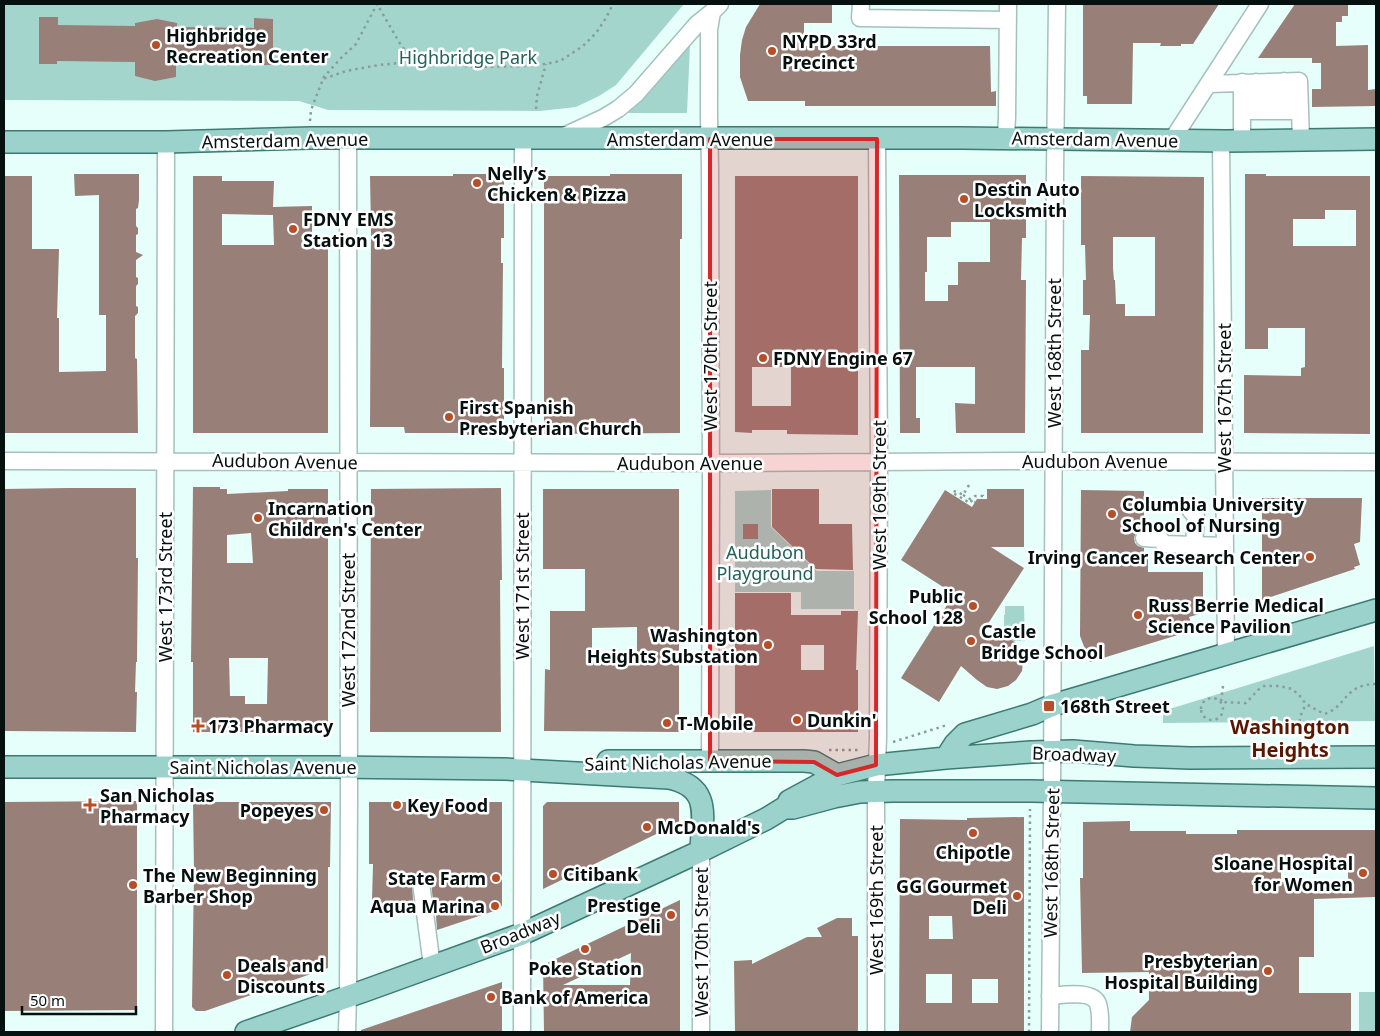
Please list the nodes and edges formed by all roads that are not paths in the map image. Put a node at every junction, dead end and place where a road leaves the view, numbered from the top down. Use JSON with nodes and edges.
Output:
{"nodes":[{"id":1,"x":861,"y":4,"type":"edge"},
{"id":2,"x":1057,"y":4,"type":"edge"},
{"id":3,"x":1260,"y":4,"type":"edge"},
{"id":4,"x":716,"y":8,"type":"edge"},
{"id":5,"x":1008,"y":12,"type":"edge"},
{"id":6,"x":1263,"y":82,"type":"junction"},
{"id":7,"x":1208,"y":84,"type":"junction"},
{"id":8,"x":1271,"y":111,"type":"junction"},
{"id":9,"x":348,"y":138,"type":"junction"},
{"id":10,"x":1006,"y":138,"type":"junction"},
{"id":11,"x":523,"y":139,"type":"junction"},
{"id":12,"x":557,"y":139,"type":"junction"},
{"id":13,"x":710,"y":139,"type":"junction"},
{"id":14,"x":877,"y":139,"type":"junction"},
{"id":15,"x":1055,"y":139,"type":"junction"},
{"id":16,"x":1376,"y":139,"type":"edge"},
{"id":17,"x":1172,"y":140,"type":"junction"},
{"id":18,"x":1301,"y":140,"type":"junction"},
{"id":19,"x":1221,"y":141,"type":"junction"},
{"id":20,"x":1242,"y":141,"type":"junction"},
{"id":21,"x":4,"y":142,"type":"edge"},
{"id":22,"x":166,"y":142,"type":"junction"},
{"id":23,"x":4,"y":460,"type":"edge"},
{"id":24,"x":165,"y":460,"type":"junction"},
{"id":25,"x":879,"y":461,"type":"junction"},
{"id":26,"x":1053,"y":461,"type":"junction"},
{"id":27,"x":347,"y":462,"type":"junction"},
{"id":28,"x":1224,"y":462,"type":"junction"},
{"id":29,"x":1376,"y":462,"type":"edge"},
{"id":30,"x":522,"y":463,"type":"junction"},
{"id":31,"x":711,"y":463,"type":"junction"},
{"id":32,"x":1191,"y":511,"type":"dead end"},
{"id":33,"x":1144,"y":543,"type":"dead end"},
{"id":34,"x":1194,"y":545,"type":"junction"},
{"id":35,"x":1225,"y":546,"type":"junction"},
{"id":36,"x":1376,"y":610,"type":"edge"},
{"id":37,"x":1226,"y":654,"type":"junction"},
{"id":38,"x":1053,"y":705,"type":"junction"},
{"id":39,"x":1052,"y":752,"type":"junction"},
{"id":40,"x":876,"y":755,"type":"junction"},
{"id":41,"x":1376,"y":756,"type":"edge"},
{"id":42,"x":946,"y":758,"type":"junction"},
{"id":43,"x":1215,"y":758,"type":"junction"},
{"id":44,"x":710,"y":760,"type":"junction"},
{"id":45,"x":4,"y":767,"type":"edge"},
{"id":46,"x":164,"y":767,"type":"junction"},
{"id":47,"x":349,"y":767,"type":"junction"},
{"id":48,"x":523,"y":769,"type":"junction"},
{"id":49,"x":837,"y":775,"type":"junction"},
{"id":50,"x":876,"y":791,"type":"junction"},
{"id":51,"x":1052,"y":792,"type":"junction"},
{"id":52,"x":1211,"y":794,"type":"junction"},
{"id":53,"x":1376,"y":798,"type":"edge"},
{"id":54,"x":784,"y":808,"type":"junction"},
{"id":55,"x":701,"y":852,"type":"junction"},
{"id":56,"x":421,"y":883,"type":"dead end"},
{"id":57,"x":522,"y":934,"type":"junction"},
{"id":58,"x":432,"y":966,"type":"junction"},
{"id":59,"x":1050,"y":996,"type":"junction"},
{"id":60,"x":348,"y":997,"type":"junction"},
{"id":61,"x":164,"y":1032,"type":"edge"},
{"id":62,"x":246,"y":1032,"type":"edge"},
{"id":63,"x":347,"y":1032,"type":"edge"},
{"id":64,"x":522,"y":1032,"type":"edge"},
{"id":65,"x":701,"y":1032,"type":"edge"},
{"id":66,"x":876,"y":1032,"type":"edge"},
{"id":67,"x":1050,"y":1032,"type":"edge"},
{"id":68,"x":1100,"y":1032,"type":"edge"}],
"edges":[{"from":1,"to":5,"type":"street"},
{"from":2,"to":15,"type":"street","name":"West 168th Street"},
{"from":3,"to":7,"type":"street"},
{"from":4,"to":12,"type":"street"},
{"from":4,"to":13,"type":"street","name":"West 170th Street"},
{"from":5,"to":10,"type":"street"},
{"from":6,"to":7,"type":"street"},
{"from":6,"to":8,"type":"street"},
{"from":6,"to":8,"type":"street"},
{"from":6,"to":8,"type":"street"},
{"from":7,"to":17,"type":"street"},
{"from":8,"to":18,"type":"street"},
{"from":8,"to":20,"type":"street"},
{"from":9,"to":11,"type":"main road","name":"Amsterdam Avenue"},
{"from":9,"to":22,"type":"main road","name":"Amsterdam Avenue"},
{"from":9,"to":27,"type":"street","name":"West 172nd Street"},
{"from":10,"to":14,"type":"main road","name":"Amsterdam Avenue"},
{"from":10,"to":15,"type":"main road","name":"Amsterdam Avenue"},
{"from":11,"to":12,"type":"main road","name":"Amsterdam Avenue"},
{"from":11,"to":30,"type":"street","name":"West 171st Street"},
{"from":12,"to":13,"type":"main road","name":"Amsterdam Avenue"},
{"from":13,"to":14,"type":"main road","name":"Amsterdam Avenue"},
{"from":13,"to":31,"type":"street","name":"West 170th Street"},
{"from":14,"to":25,"type":"street","name":"West 169th Street"},
{"from":15,"to":17,"type":"main road","name":"Amsterdam Avenue"},
{"from":15,"to":26,"type":"street","name":"West 168th Street"},
{"from":16,"to":18,"type":"main road","name":"Amsterdam Avenue"},
{"from":17,"to":19,"type":"main road","name":"Amsterdam Avenue"},
{"from":18,"to":20,"type":"main road","name":"Amsterdam Avenue"},
{"from":19,"to":20,"type":"main road","name":"Amsterdam Avenue"},
{"from":19,"to":28,"type":"street","name":"West 167th Street"},
{"from":21,"to":22,"type":"main road","name":"Amsterdam Avenue"},
{"from":22,"to":24,"type":"street","name":"West 173rd Street"},
{"from":23,"to":24,"type":"street","name":"Audubon Avenue"},
{"from":24,"to":27,"type":"street","name":"Audubon Avenue"},
{"from":24,"to":46,"type":"street","name":"West 173rd Street"},
{"from":25,"to":26,"type":"street","name":"Audubon Avenue"},
{"from":25,"to":31,"type":"street","name":"Audubon Avenue"},
{"from":25,"to":40,"type":"street","name":"West 169th Street"},
{"from":26,"to":28,"type":"street","name":"Audubon Avenue"},
{"from":26,"to":38,"type":"street","name":"West 168th Street"},
{"from":27,"to":30,"type":"street","name":"Audubon Avenue"},
{"from":27,"to":47,"type":"street","name":"West 172nd Street"},
{"from":28,"to":29,"type":"street","name":"Audubon Avenue"},
{"from":28,"to":35,"type":"street","name":"West 167th Street"},
{"from":30,"to":31,"type":"street","name":"Audubon Avenue"},
{"from":30,"to":48,"type":"street","name":"West 171st Street"},
{"from":31,"to":44,"type":"street","name":"West 170th Street"},
{"from":32,"to":34,"type":"street"},
{"from":33,"to":34,"type":"street"},
{"from":34,"to":35,"type":"street"},
{"from":35,"to":37,"type":"street","name":"West 167th Street"},
{"from":36,"to":37,"type":"main road"},
{"from":37,"to":38,"type":"main road"},
{"from":38,"to":39,"type":"street","name":"West 168th Street"},
{"from":38,"to":42,"type":"main road"},
{"from":39,"to":42,"type":"main road","name":"Broadway"},
{"from":39,"to":43,"type":"main road","name":"Broadway"},
{"from":39,"to":51,"type":"street","name":"West 168th Street"},
{"from":40,"to":42,"type":"main road","name":"Broadway"},
{"from":40,"to":49,"type":"main road","name":"Broadway"},
{"from":40,"to":50,"type":"street","name":"West 169th Street"},
{"from":41,"to":43,"type":"main road","name":"Broadway"},
{"from":43,"to":52,"type":"main road"},
{"from":44,"to":48,"type":"main road","name":"Saint Nicholas Avenue"},
{"from":44,"to":49,"type":"main road","name":"Saint Nicholas Avenue"},
{"from":45,"to":46,"type":"main road","name":"Saint Nicholas Avenue"},
{"from":46,"to":47,"type":"main road","name":"Saint Nicholas Avenue"},
{"from":46,"to":61,"type":"street","name":"West 173rd Street"},
{"from":47,"to":48,"type":"main road","name":"Saint Nicholas Avenue"},
{"from":47,"to":60,"type":"street","name":"West 172nd Street"},
{"from":48,"to":55,"type":"main road","name":"Saint Nicholas Avenue"},
{"from":48,"to":57,"type":"street","name":"West 171st Street"},
{"from":49,"to":54,"type":"main road","name":"Broadway"},
{"from":50,"to":51,"type":"main road","name":"Broadway"},
{"from":50,"to":54,"type":"main road","name":"Broadway"},
{"from":50,"to":66,"type":"street","name":"West 169th Street"},
{"from":51,"to":52,"type":"main road","name":"Broadway"},
{"from":51,"to":59,"type":"street","name":"West 168th Street"},
{"from":52,"to":53,"type":"main road","name":"Broadway"},
{"from":54,"to":55,"type":"main road","name":"Broadway"},
{"from":55,"to":57,"type":"main road","name":"Broadway"},
{"from":55,"to":65,"type":"street","name":"West 170th Street"},
{"from":56,"to":58,"type":"street"},
{"from":57,"to":58,"type":"main road","name":"Broadway"},
{"from":57,"to":64,"type":"street","name":"West 171st Street"},
{"from":58,"to":60,"type":"main road","name":"Broadway"},
{"from":59,"to":67,"type":"street","name":"West 168th Street"},
{"from":59,"to":68,"type":"street"},
{"from":60,"to":62,"type":"main road","name":"Broadway"},
{"from":60,"to":63,"type":"street","name":"West 172nd Street"}]}
